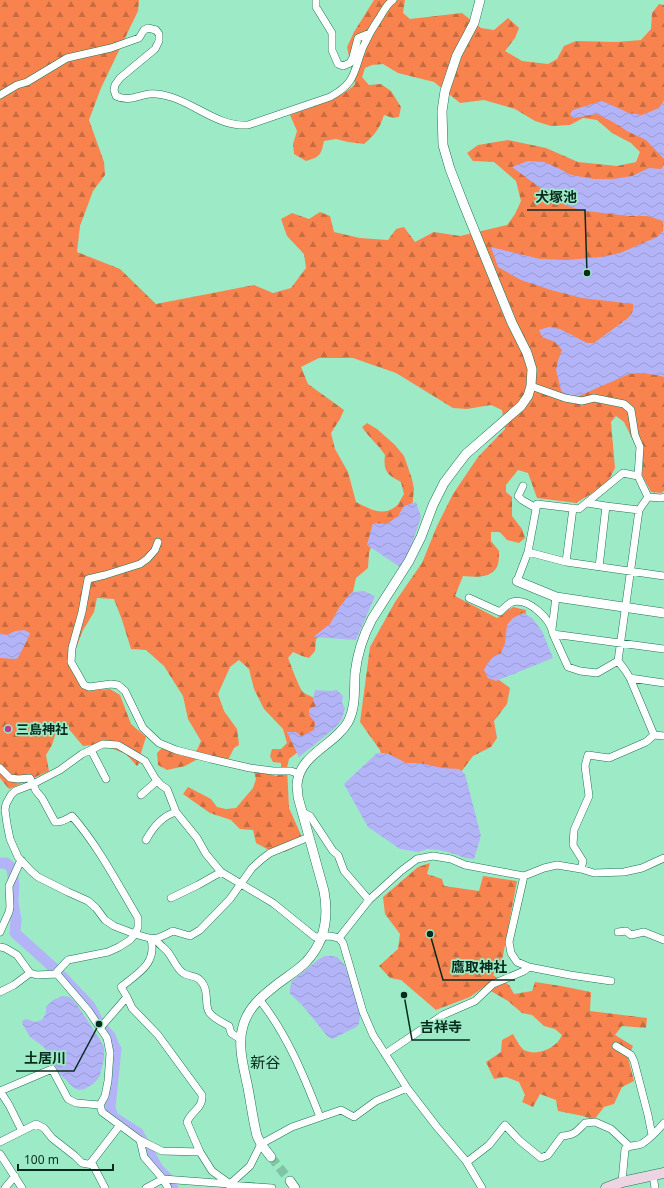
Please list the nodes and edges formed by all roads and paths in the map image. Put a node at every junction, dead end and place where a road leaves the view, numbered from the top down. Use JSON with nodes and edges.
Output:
{"nodes":[{"id":1,"x":316,"y":0,"type":"edge"},
{"id":2,"x":393,"y":0,"type":"edge"},
{"id":3,"x":480,"y":0,"type":"edge"},
{"id":4,"x":370,"y":33,"type":"junction"},
{"id":5,"x":0,"y":95,"type":"edge"},
{"id":6,"x":531,"y":386,"type":"junction"},
{"id":7,"x":638,"y":476,"type":"junction"},
{"id":8,"x":523,"y":486,"type":"dead end"},
{"id":9,"x":648,"y":497,"type":"junction"},
{"id":10,"x":664,"y":497,"type":"edge"},
{"id":11,"x":587,"y":503,"type":"junction"},
{"id":12,"x":606,"y":506,"type":"junction"},
{"id":13,"x":536,"y":508,"type":"junction"},
{"id":14,"x":573,"y":508,"type":"junction"},
{"id":15,"x":639,"y":510,"type":"junction"},
{"id":16,"x":158,"y":542,"type":"dead end"},
{"id":17,"x":528,"y":552,"type":"junction"},
{"id":18,"x":566,"y":562,"type":"junction"},
{"id":19,"x":599,"y":567,"type":"junction"},
{"id":20,"x":631,"y":571,"type":"junction"},
{"id":21,"x":664,"y":576,"type":"edge"},
{"id":22,"x":517,"y":581,"type":"joint"},
{"id":23,"x":556,"y":597,"type":"junction"},
{"id":24,"x":469,"y":598,"type":"dead end"},
{"id":25,"x":626,"y":608,"type":"junction"},
{"id":26,"x":664,"y":613,"type":"edge"},
{"id":27,"x":553,"y":631,"type":"junction"},
{"id":28,"x":620,"y":642,"type":"junction"},
{"id":29,"x":664,"y":648,"type":"edge"},
{"id":30,"x":618,"y":661,"type":"junction"},
{"id":31,"x":630,"y":678,"type":"junction"},
{"id":32,"x":664,"y":683,"type":"edge"},
{"id":33,"x":654,"y":735,"type":"junction"},
{"id":34,"x":664,"y":736,"type":"edge"},
{"id":35,"x":91,"y":750,"type":"junction"},
{"id":36,"x":0,"y":768,"type":"edge"},
{"id":37,"x":299,"y":774,"type":"junction"},
{"id":38,"x":106,"y":779,"type":"dead end"},
{"id":39,"x":157,"y":780,"type":"junction"},
{"id":40,"x":33,"y":784,"type":"junction"},
{"id":41,"x":141,"y":795,"type":"dead end"},
{"id":42,"x":176,"y":812,"type":"junction"},
{"id":43,"x":302,"y":812,"type":"junction"},
{"id":44,"x":309,"y":837,"type":"junction"},
{"id":45,"x":146,"y":840,"type":"dead end"},
{"id":46,"x":664,"y":858,"type":"edge"},
{"id":47,"x":21,"y":860,"type":"junction"},
{"id":48,"x":582,"y":869,"type":"junction"},
{"id":49,"x":221,"y":872,"type":"junction"},
{"id":50,"x":524,"y":876,"type":"junction"},
{"id":51,"x":242,"y":884,"type":"junction"},
{"id":52,"x":171,"y":898,"type":"dead end"},
{"id":53,"x":369,"y":900,"type":"junction"},
{"id":54,"x":0,"y":932,"type":"edge"},
{"id":55,"x":618,"y":932,"type":"dead end"},
{"id":56,"x":135,"y":934,"type":"junction"},
{"id":57,"x":322,"y":936,"type":"junction"},
{"id":58,"x":339,"y":938,"type":"junction"},
{"id":59,"x":154,"y":940,"type":"junction"},
{"id":60,"x":664,"y":940,"type":"edge"},
{"id":61,"x":0,"y":947,"type":"edge"},
{"id":62,"x":529,"y":967,"type":"junction"},
{"id":63,"x":30,"y":973,"type":"junction"},
{"id":64,"x":55,"y":974,"type":"junction"},
{"id":65,"x":611,"y":981,"type":"dead end"},
{"id":66,"x":0,"y":992,"type":"edge"},
{"id":67,"x":127,"y":997,"type":"junction"},
{"id":68,"x":259,"y":999,"type":"junction"},
{"id":69,"x":100,"y":1028,"type":"junction"},
{"id":70,"x":240,"y":1039,"type":"junction"},
{"id":71,"x":616,"y":1046,"type":"dead end"},
{"id":72,"x":385,"y":1054,"type":"junction"},
{"id":73,"x":407,"y":1088,"type":"junction"},
{"id":74,"x":100,"y":1105,"type":"junction"},
{"id":75,"x":320,"y":1117,"type":"junction"},
{"id":76,"x":664,"y":1123,"type":"edge"},
{"id":77,"x":120,"y":1125,"type":"junction"},
{"id":78,"x":22,"y":1131,"type":"junction"},
{"id":79,"x":652,"y":1135,"type":"junction"},
{"id":80,"x":140,"y":1140,"type":"junction"},
{"id":81,"x":0,"y":1142,"type":"edge"},
{"id":82,"x":261,"y":1144,"type":"junction"},
{"id":83,"x":629,"y":1146,"type":"junction"},
{"id":84,"x":200,"y":1152,"type":"junction"},
{"id":85,"x":0,"y":1154,"type":"edge"},
{"id":86,"x":271,"y":1157,"type":"tunnel mouth"},
{"id":87,"x":467,"y":1162,"type":"junction"},
{"id":88,"x":90,"y":1164,"type":"junction"},
{"id":89,"x":664,"y":1173,"type":"edge"},
{"id":90,"x":653,"y":1175,"type":"junction"},
{"id":91,"x":15,"y":1176,"type":"junction"},
{"id":92,"x":163,"y":1180,"type":"junction"},
{"id":93,"x":622,"y":1182,"type":"junction"},
{"id":94,"x":228,"y":1186,"type":"edge"},
{"id":95,"x":5,"y":1188,"type":"edge"},
{"id":96,"x":22,"y":1188,"type":"edge"},
{"id":97,"x":105,"y":1188,"type":"edge"},
{"id":98,"x":146,"y":1188,"type":"edge"},
{"id":99,"x":168,"y":1188,"type":"edge"},
{"id":100,"x":272,"y":1188,"type":"edge"},
{"id":101,"x":482,"y":1188,"type":"edge"},
{"id":102,"x":606,"y":1188,"type":"edge"},
{"id":103,"x":655,"y":1188,"type":"edge"}],
"edges":[{"from":1,"to":4,"type":"street"},
{"from":2,"to":4,"type":"street"},
{"from":3,"to":6,"type":"street"},
{"from":4,"to":5,"type":"street"},
{"from":6,"to":7,"type":"street"},
{"from":6,"to":37,"type":"street"},
{"from":7,"to":9,"type":"street"},
{"from":7,"to":11,"type":"street"},
{"from":8,"to":13,"type":"street"},
{"from":9,"to":10,"type":"street"},
{"from":9,"to":15,"type":"street"},
{"from":11,"to":12,"type":"street"},
{"from":11,"to":14,"type":"street"},
{"from":12,"to":15,"type":"street"},
{"from":12,"to":19,"type":"street"},
{"from":13,"to":14,"type":"street"},
{"from":13,"to":17,"type":"street"},
{"from":14,"to":18,"type":"street"},
{"from":15,"to":20,"type":"street"},
{"from":16,"to":37,"type":"street"},
{"from":17,"to":18,"type":"street"},
{"from":17,"to":22,"type":"street"},
{"from":18,"to":19,"type":"street"},
{"from":19,"to":20,"type":"street"},
{"from":20,"to":21,"type":"street"},
{"from":20,"to":25,"type":"street"},
{"from":22,"to":23,"type":"street"},
{"from":23,"to":25,"type":"street"},
{"from":23,"to":27,"type":"street"},
{"from":24,"to":27,"type":"street"},
{"from":25,"to":26,"type":"street"},
{"from":25,"to":28,"type":"street"},
{"from":27,"to":28,"type":"street"},
{"from":27,"to":30,"type":"street"},
{"from":28,"to":29,"type":"street"},
{"from":28,"to":30,"type":"street"},
{"from":30,"to":31,"type":"street"},
{"from":31,"to":32,"type":"street"},
{"from":31,"to":33,"type":"street"},
{"from":33,"to":34,"type":"street"},
{"from":33,"to":48,"type":"street"},
{"from":35,"to":38,"type":"street"},
{"from":35,"to":39,"type":"street"},
{"from":35,"to":40,"type":"street"},
{"from":36,"to":40,"type":"street"},
{"from":37,"to":43,"type":"street"},
{"from":39,"to":41,"type":"street"},
{"from":39,"to":42,"type":"street"},
{"from":40,"to":47,"type":"street"},
{"from":40,"to":56,"type":"street"},
{"from":42,"to":45,"type":"street"},
{"from":42,"to":49,"type":"street"},
{"from":43,"to":44,"type":"street"},
{"from":43,"to":53,"type":"street"},
{"from":44,"to":51,"type":"street"},
{"from":44,"to":57,"type":"street"},
{"from":46,"to":48,"type":"street"},
{"from":47,"to":54,"type":"street"},
{"from":47,"to":56,"type":"street"},
{"from":48,"to":50,"type":"street"},
{"from":49,"to":51,"type":"street"},
{"from":49,"to":52,"type":"street"},
{"from":50,"to":53,"type":"street"},
{"from":50,"to":62,"type":"street"},
{"from":51,"to":57,"type":"street"},
{"from":51,"to":59,"type":"street"},
{"from":53,"to":58,"type":"street"},
{"from":55,"to":60,"type":"street"},
{"from":56,"to":59,"type":"street"},
{"from":56,"to":64,"type":"street"},
{"from":57,"to":58,"type":"street"},
{"from":57,"to":68,"type":"street"},
{"from":58,"to":72,"type":"street"},
{"from":59,"to":67,"type":"street"},
{"from":59,"to":70,"type":"street"},
{"from":61,"to":63,"type":"street"},
{"from":62,"to":65,"type":"street"},
{"from":62,"to":72,"type":"street"},
{"from":63,"to":64,"type":"street"},
{"from":63,"to":66,"type":"street"},
{"from":64,"to":69,"type":"street"},
{"from":67,"to":69,"type":"street"},
{"from":67,"to":84,"type":"street"},
{"from":68,"to":70,"type":"street"},
{"from":68,"to":75,"type":"street"},
{"from":69,"to":74,"type":"street"},
{"from":70,"to":82,"type":"street"},
{"from":71,"to":79,"type":"street"},
{"from":72,"to":73,"type":"street"},
{"from":73,"to":75,"type":"street"},
{"from":73,"to":87,"type":"street"},
{"from":74,"to":77,"type":"street"},
{"from":74,"to":78,"type":"street"},
{"from":75,"to":82,"type":"street"},
{"from":76,"to":79,"type":"street"},
{"from":77,"to":80,"type":"street"},
{"from":77,"to":88,"type":"street"},
{"from":78,"to":81,"type":"street"},
{"from":78,"to":88,"type":"street"},
{"from":79,"to":83,"type":"street"},
{"from":80,"to":84,"type":"street"},
{"from":80,"to":92,"type":"street"},
{"from":82,"to":86,"type":"street"},
{"from":82,"to":94,"type":"street"},
{"from":83,"to":87,"type":"street"},
{"from":83,"to":93,"type":"street"},
{"from":84,"to":94,"type":"street"},
{"from":85,"to":91,"type":"street"},
{"from":87,"to":101,"type":"street"},
{"from":88,"to":97,"type":"street"},
{"from":89,"to":90,"type":"main road"},
{"from":90,"to":93,"type":"main road"},
{"from":90,"to":103,"type":"street"},
{"from":91,"to":95,"type":"street"},
{"from":91,"to":96,"type":"street"},
{"from":92,"to":94,"type":"street"},
{"from":92,"to":98,"type":"street"},
{"from":92,"to":99,"type":"street"},
{"from":93,"to":102,"type":"main road"},
{"from":94,"to":100,"type":"street"}]}
